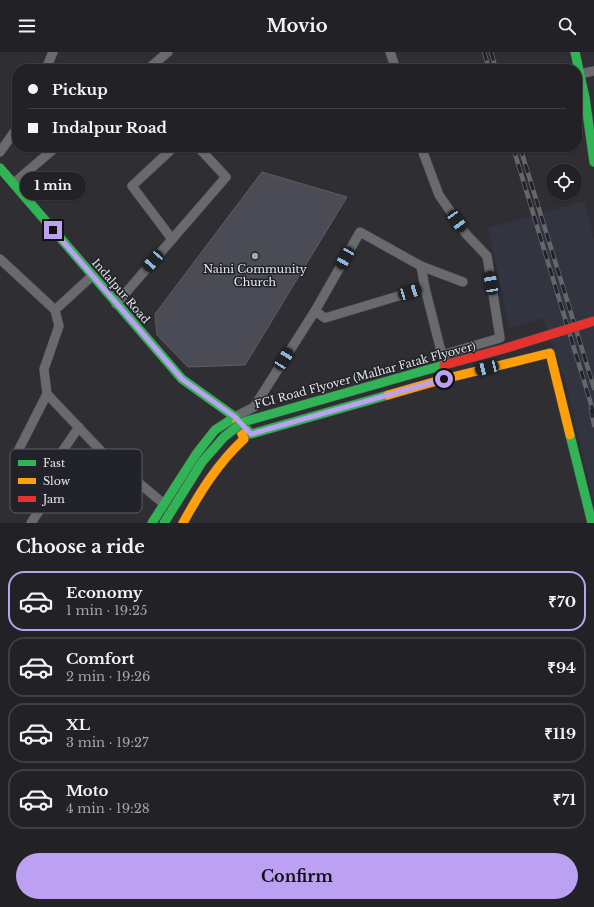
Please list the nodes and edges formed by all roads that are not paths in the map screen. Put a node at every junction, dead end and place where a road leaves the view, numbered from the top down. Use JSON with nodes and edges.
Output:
{"nodes":[{"id":1,"x":53,"y":52,"type":"edge"},
{"id":2,"x":168,"y":52,"type":"edge"},
{"id":3,"x":390,"y":52,"type":"edge"},
{"id":4,"x":575,"y":52,"type":"edge"},
{"id":5,"x":48,"y":64,"type":"edge"},
{"id":6,"x":154,"y":64,"type":"edge"},
{"id":7,"x":394,"y":64,"type":"edge"},
{"id":8,"x":578,"y":64,"type":"edge"},
{"id":9,"x":594,"y":71,"type":"edge"},
{"id":10,"x":582,"y":74,"type":"edge"},
{"id":11,"x":582,"y":84,"type":"edge"},
{"id":12,"x":12,"y":135,"type":"edge"},
{"id":13,"x":0,"y":152,"type":"edge"},
{"id":14,"x":50,"y":152,"type":"edge"},
{"id":15,"x":169,"y":152,"type":"edge"},
{"id":16,"x":203,"y":152,"type":"edge"},
{"id":17,"x":423,"y":152,"type":"edge"},
{"id":18,"x":594,"y":162,"type":"edge"},
{"id":19,"x":0,"y":168,"type":"edge"},
{"id":20,"x":14,"y":183,"type":"junction"},
{"id":21,"x":172,"y":239,"type":"junction"},
{"id":22,"x":0,"y":259,"type":"edge"},
{"id":23,"x":421,"y":266,"type":"junction"},
{"id":24,"x":92,"y":276,"type":"junction"},
{"id":25,"x":463,"y":282,"type":"dead end"},
{"id":26,"x":424,"y":288,"type":"junction"},
{"id":27,"x":116,"y":304,"type":"junction"},
{"id":28,"x":55,"y":310,"type":"junction"},
{"id":29,"x":315,"y":311,"type":"junction"},
{"id":30,"x":594,"y":321,"type":"edge"},
{"id":31,"x":48,"y":394,"type":"junction"},
{"id":32,"x":235,"y":417,"type":"junction"},
{"id":33,"x":79,"y":427,"type":"junction"},
{"id":34,"x":19,"y":449,"type":"edge"},
{"id":35,"x":64,"y":449,"type":"edge"},
{"id":36,"x":99,"y":449,"type":"edge"},
{"id":37,"x":142,"y":486,"type":"edge"},
{"id":38,"x":164,"y":504,"type":"junction"},
{"id":39,"x":38,"y":513,"type":"edge"},
{"id":40,"x":31,"y":523,"type":"edge"},
{"id":41,"x":152,"y":523,"type":"edge"},
{"id":42,"x":164,"y":523,"type":"edge"},
{"id":43,"x":183,"y":523,"type":"edge"},
{"id":44,"x":592,"y":523,"type":"edge"}],
"edges":[{"from":1,"to":5,"type":"street"},
{"from":2,"to":6,"type":"street"},
{"from":3,"to":7,"type":"street"},
{"from":4,"to":8,"type":"street"},
{"from":9,"to":10,"type":"street"},
{"from":11,"to":18,"type":"street"},
{"from":12,"to":13,"type":"street"},
{"from":14,"to":20,"type":"street"},
{"from":15,"to":21,"type":"street"},
{"from":16,"to":21,"type":"street"},
{"from":17,"to":26,"type":"street"},
{"from":19,"to":20,"type":"street","name":"Indalpur Road"},
{"from":20,"to":24,"type":"street","name":"Indalpur Road"},
{"from":21,"to":27,"type":"street"},
{"from":22,"to":28,"type":"street"},
{"from":23,"to":25,"type":"street"},
{"from":23,"to":26,"type":"street"},
{"from":23,"to":29,"type":"street"},
{"from":24,"to":27,"type":"street","name":"Indalpur Road"},
{"from":24,"to":28,"type":"street"},
{"from":26,"to":29,"type":"street"},
{"from":27,"to":32,"type":"street","name":"Indalpur Road"},
{"from":28,"to":31,"type":"street"},
{"from":29,"to":32,"type":"street"},
{"from":30,"to":42,"type":"street","name":"FCI Road Flyover (Malhar Fatak Flyover)","bridge":true},
{"from":31,"to":33,"type":"street"},
{"from":31,"to":34,"type":"street"},
{"from":32,"to":38,"type":"street"},
{"from":32,"to":43,"type":"street"},
{"from":32,"to":44,"type":"street","name":"Indalpur Road"},
{"from":33,"to":35,"type":"street"},
{"from":33,"to":36,"type":"street"},
{"from":37,"to":38,"type":"street"},
{"from":38,"to":41,"type":"street"},
{"from":39,"to":40,"type":"street"}]}
